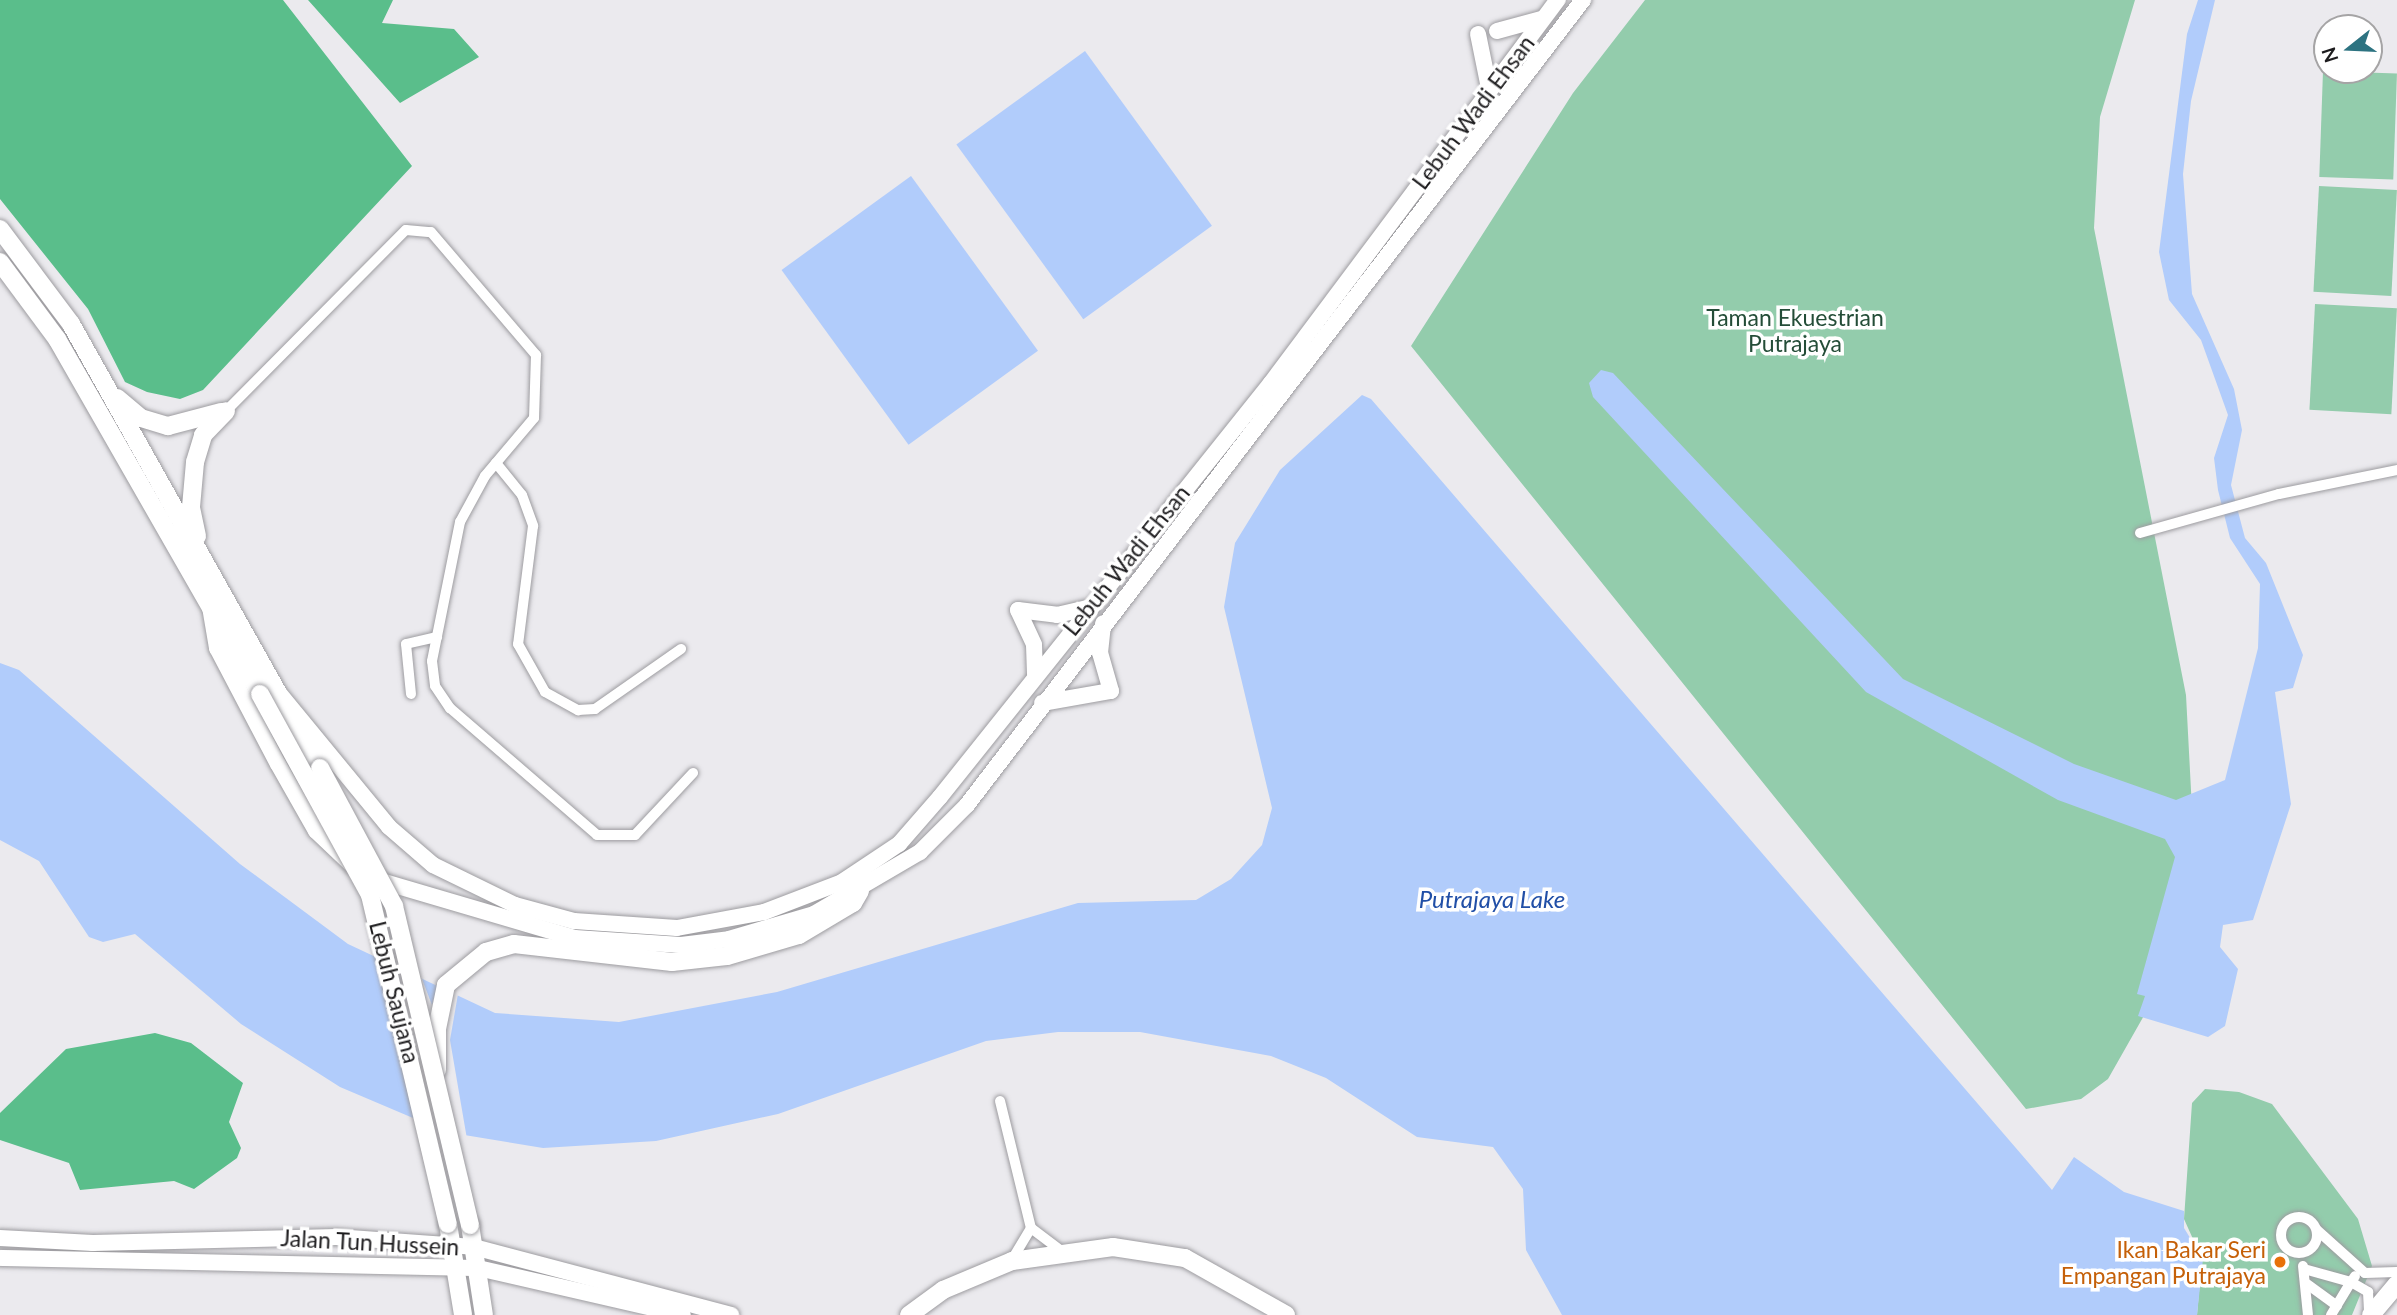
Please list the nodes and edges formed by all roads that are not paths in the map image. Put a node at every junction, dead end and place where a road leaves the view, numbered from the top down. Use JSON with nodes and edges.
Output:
{"nodes":[{"id":1,"x":1558,"y":0,"type":"edge"},
{"id":2,"x":1583,"y":0,"type":"edge"},
{"id":3,"x":1544,"y":18,"type":"junction"},
{"id":4,"x":1497,"y":31,"type":"dead end"},
{"id":5,"x":1478,"y":34,"type":"dead end"},
{"id":6,"x":1489,"y":88,"type":"junction"},
{"id":7,"x":0,"y":229,"type":"edge"},
{"id":8,"x":0,"y":262,"type":"edge"},
{"id":9,"x":0,"y":282,"type":"edge"},
{"id":10,"x":33,"y":305,"type":"junction"},
{"id":11,"x":108,"y":391,"type":"junction"},
{"id":12,"x":226,"y":411,"type":"junction"},
{"id":13,"x":496,"y":463,"type":"junction"},
{"id":14,"x":2397,"y":470,"type":"edge"},
{"id":15,"x":2140,"y":533,"type":"dead end"},
{"id":16,"x":201,"y":555,"type":"junction"},
{"id":17,"x":209,"y":606,"type":"junction"},
{"id":18,"x":1087,"y":608,"type":"junction"},
{"id":19,"x":1103,"y":620,"type":"junction"},
{"id":20,"x":437,"y":637,"type":"junction"},
{"id":21,"x":681,"y":649,"type":"dead end"},
{"id":22,"x":1035,"y":675,"type":"junction"},
{"id":23,"x":269,"y":693,"type":"junction"},
{"id":24,"x":411,"y":694,"type":"dead end"},
{"id":25,"x":1042,"y":703,"type":"junction"},
{"id":26,"x":325,"y":763,"type":"junction"},
{"id":27,"x":693,"y":773,"type":"dead end"},
{"id":28,"x":860,"y":891,"type":"junction"},
{"id":29,"x":437,"y":1070,"type":"junction"},
{"id":30,"x":1000,"y":1101,"type":"dead end"},
{"id":31,"x":1031,"y":1228,"type":"junction"},
{"id":32,"x":2317,"y":1230,"type":"junction"},
{"id":33,"x":0,"y":1238,"type":"edge"},
{"id":34,"x":453,"y":1246,"type":"junction"},
{"id":35,"x":474,"y":1247,"type":"junction"},
{"id":36,"x":1060,"y":1250,"type":"junction"},
{"id":37,"x":2299,"y":1253,"type":"junction"},
{"id":38,"x":0,"y":1258,"type":"edge"},
{"id":39,"x":1012,"y":1261,"type":"junction"},
{"id":40,"x":457,"y":1267,"type":"junction"},
{"id":41,"x":478,"y":1268,"type":"junction"},
{"id":42,"x":2360,"y":1268,"type":"junction"},
{"id":43,"x":2304,"y":1269,"type":"junction"},
{"id":44,"x":2397,"y":1272,"type":"edge"},
{"id":45,"x":2351,"y":1282,"type":"junction"},
{"id":46,"x":2307,"y":1284,"type":"junction"},
{"id":47,"x":2397,"y":1284,"type":"edge"},
{"id":48,"x":2334,"y":1310,"type":"edge"},
{"id":49,"x":463,"y":1315,"type":"edge"},
{"id":50,"x":484,"y":1315,"type":"edge"},
{"id":51,"x":683,"y":1315,"type":"edge"},
{"id":52,"x":731,"y":1315,"type":"edge"},
{"id":53,"x":909,"y":1315,"type":"edge"},
{"id":54,"x":1286,"y":1315,"type":"edge"},
{"id":55,"x":2308,"y":1315,"type":"edge"},
{"id":56,"x":2370,"y":1315,"type":"edge"}],
"edges":[{"from":1,"to":3,"type":"main road","name":"Lebuh Wadi Ehsan"},
{"from":2,"to":19,"type":"main road","name":"Lebuh Wadi Ehsan"},
{"from":3,"to":4,"type":"main road"},
{"from":3,"to":6,"type":"main road","name":"Lebuh Wadi Ehsan"},
{"from":5,"to":6,"type":"main road"},
{"from":6,"to":18,"type":"main road","name":"Lebuh Wadi Ehsan"},
{"from":7,"to":11,"type":"main road"},
{"from":8,"to":10,"type":"main road"},
{"from":9,"to":10,"type":"main road"},
{"from":10,"to":17,"type":"main road"},
{"from":11,"to":12,"type":"main road"},
{"from":11,"to":16,"type":"main road"},
{"from":12,"to":13,"type":"street"},
{"from":12,"to":16,"type":"main road"},
{"from":13,"to":20,"type":"street"},
{"from":13,"to":21,"type":"street"},
{"from":14,"to":15,"type":"street"},
{"from":16,"to":23,"type":"main road"},
{"from":17,"to":23,"type":"main road"},
{"from":17,"to":28,"type":"main road","name":"Lebuh Wadi Ehsan"},
{"from":18,"to":22,"type":"main road","name":"Lebuh Wadi Ehsan"},
{"from":18,"to":22,"type":"main road"},
{"from":19,"to":25,"type":"main road","name":"Lebuh Wadi Ehsan"},
{"from":19,"to":25,"type":"main road"},
{"from":20,"to":24,"type":"street"},
{"from":20,"to":27,"type":"street"},
{"from":22,"to":26,"type":"main road","name":"Lebuh Wadi Ehsan"},
{"from":23,"to":26,"type":"main road","name":"Lebuh Saujana"},
{"from":23,"to":34,"type":"main road","name":"Lebuh Saujana","bridge":true},
{"from":25,"to":28,"type":"main road","name":"Lebuh Wadi Ehsan"},
{"from":26,"to":29,"type":"main road","name":"Lebuh Saujana","bridge":true},
{"from":28,"to":29,"type":"main road"},
{"from":29,"to":35,"type":"main road","name":"Lebuh Saujana","bridge":true},
{"from":30,"to":31,"type":"street"},
{"from":31,"to":36,"type":"street"},
{"from":31,"to":39,"type":"street"},
{"from":32,"to":37,"type":"street"},
{"from":32,"to":37,"type":"street"},
{"from":32,"to":42,"type":"street"},
{"from":33,"to":34,"type":"main road","name":"Jalan Tun Hussein"},
{"from":34,"to":35,"type":"main road","name":"Jalan Tun Hussein"},
{"from":34,"to":40,"type":"main road","name":"Lebuh Saujana"},
{"from":35,"to":41,"type":"main road","name":"Lebuh Saujana"},
{"from":35,"to":52,"type":"main road","name":"Jalan Tun Hussein"},
{"from":36,"to":39,"type":"main road"},
{"from":36,"to":54,"type":"main road"},
{"from":37,"to":43,"type":"street"},
{"from":38,"to":40,"type":"main road","name":"Jalan Tun Hussein"},
{"from":39,"to":53,"type":"main road"},
{"from":40,"to":41,"type":"main road","name":"Jalan Tun Hussein"},
{"from":40,"to":49,"type":"main road","name":"Lebuh Saujana"},
{"from":41,"to":50,"type":"main road","name":"Lebuh Saujana"},
{"from":41,"to":51,"type":"main road","name":"Jalan Tun Hussein"},
{"from":42,"to":44,"type":"street"},
{"from":42,"to":45,"type":"street"},
{"from":43,"to":45,"type":"street"},
{"from":43,"to":46,"type":"street"},
{"from":45,"to":48,"type":"street"},
{"from":45,"to":56,"type":"street"},
{"from":46,"to":48,"type":"street"},
{"from":46,"to":55,"type":"street"},
{"from":47,"to":56,"type":"main road"}]}
